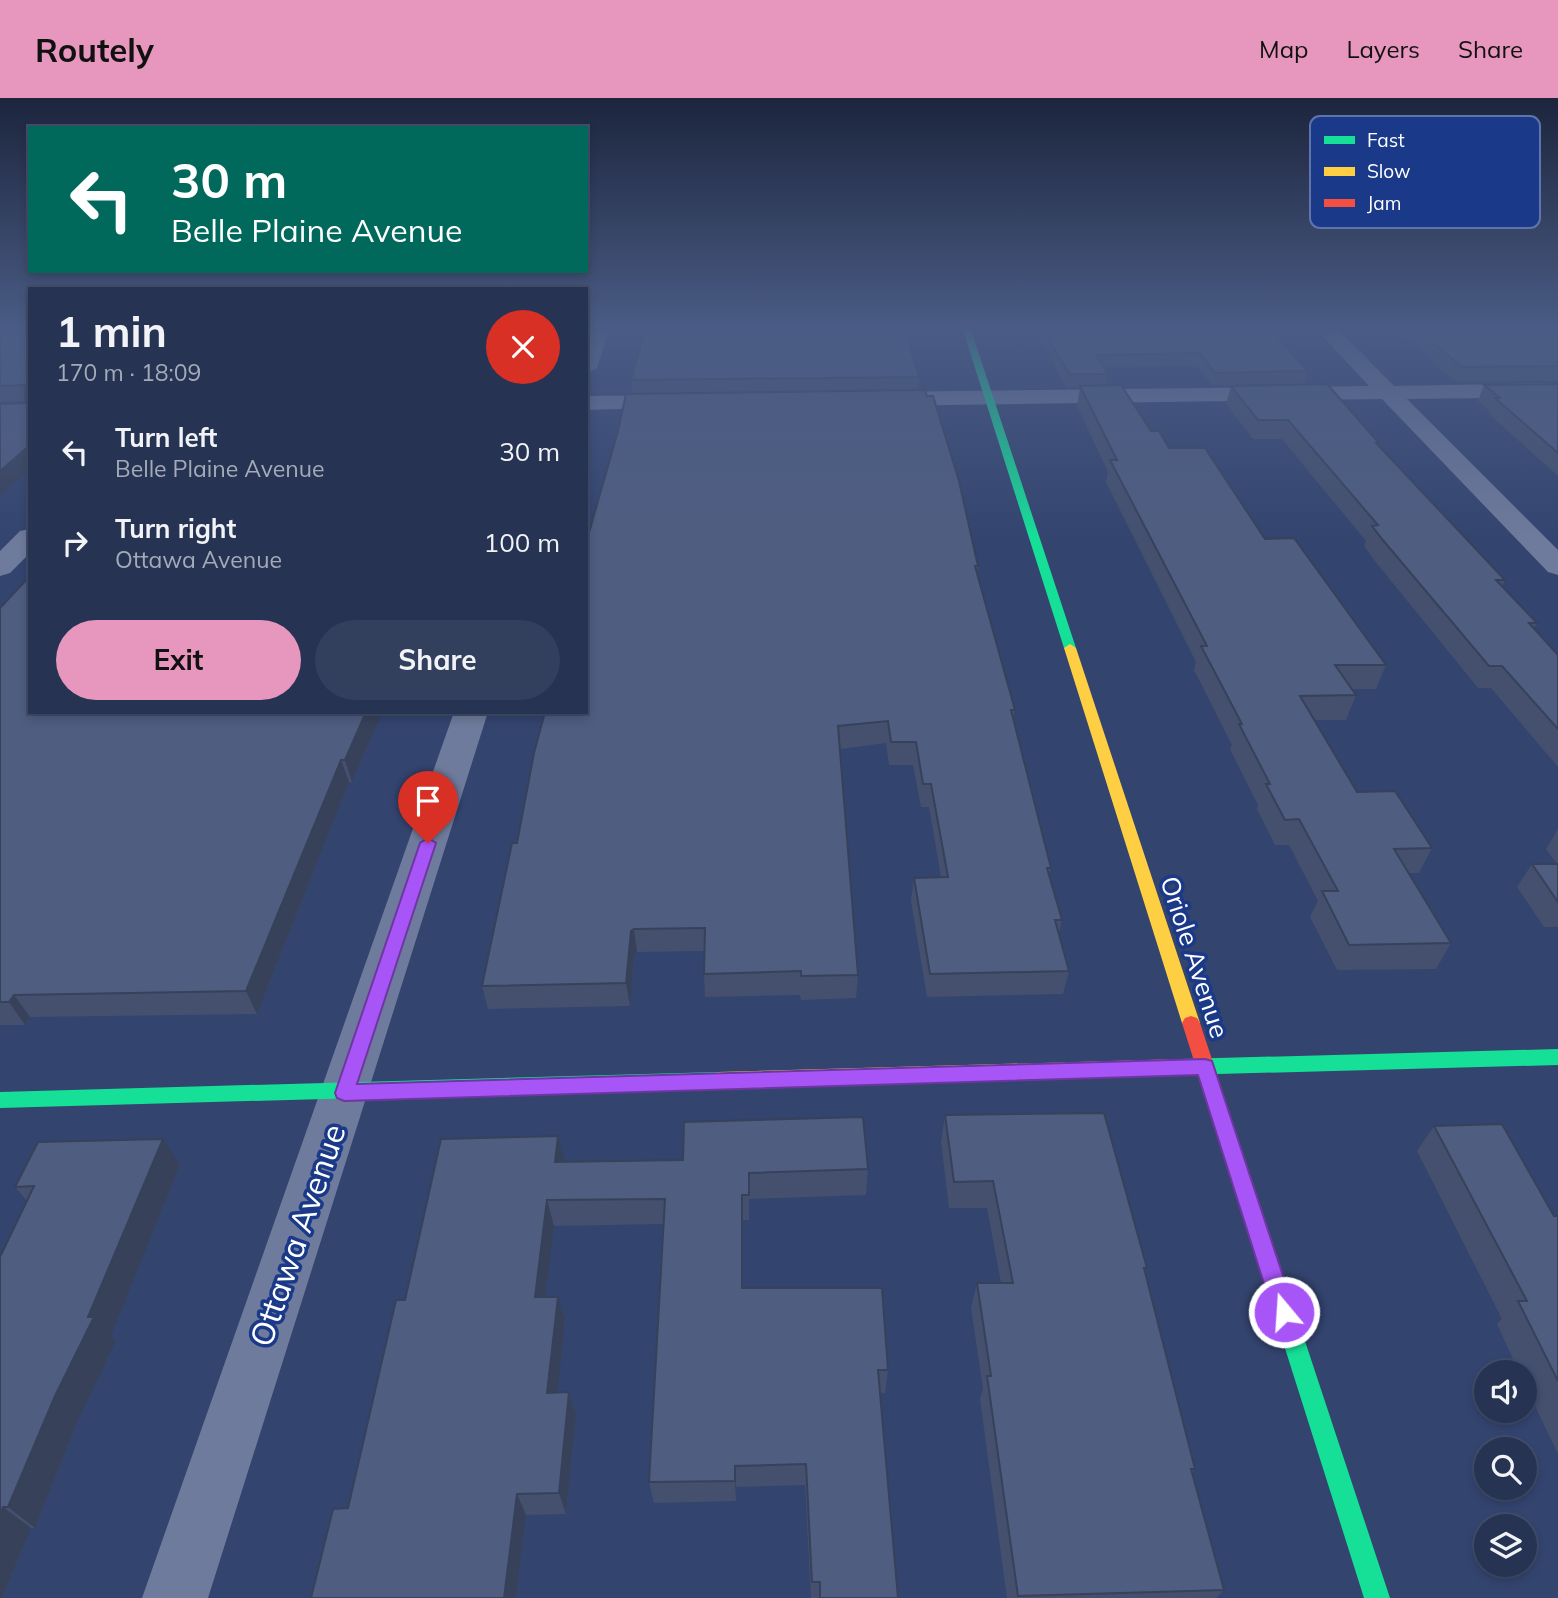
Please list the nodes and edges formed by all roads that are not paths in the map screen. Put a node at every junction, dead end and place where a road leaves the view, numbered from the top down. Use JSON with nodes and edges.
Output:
{"nodes":[{"id":1,"x":989,"y":400,"type":"edge"},
{"id":2,"x":1395,"y":400,"type":"edge"},
{"id":3,"x":695,"y":401,"type":"edge"},
{"id":4,"x":588,"y":403,"type":"edge"},
{"id":5,"x":28,"y":539,"type":"edge"},
{"id":6,"x":1558,"y":566,"type":"edge"},
{"id":7,"x":0,"y":567,"type":"edge"},
{"id":8,"x":470,"y":714,"type":"edge"},
{"id":9,"x":1558,"y":1058,"type":"edge"},
{"id":10,"x":1205,"y":1067,"type":"junction"},
{"id":11,"x":344,"y":1093,"type":"junction"},
{"id":12,"x":0,"y":1100,"type":"edge"},
{"id":13,"x":175,"y":1598,"type":"edge"},
{"id":14,"x":1377,"y":1598,"type":"edge"}],
"edges":[{"from":1,"to":10,"type":"street","name":"Oriole Avenue"},
{"from":2,"to":6,"type":"street"},
{"from":3,"to":4,"type":"street"},
{"from":5,"to":7,"type":"street"},
{"from":8,"to":11,"type":"street","name":"Ottawa Avenue"},
{"from":9,"to":10,"type":"street"},
{"from":10,"to":11,"type":"street"},
{"from":10,"to":14,"type":"street","name":"Oriole Avenue"},
{"from":11,"to":12,"type":"street"},
{"from":11,"to":13,"type":"street","name":"Ottawa Avenue"}]}
